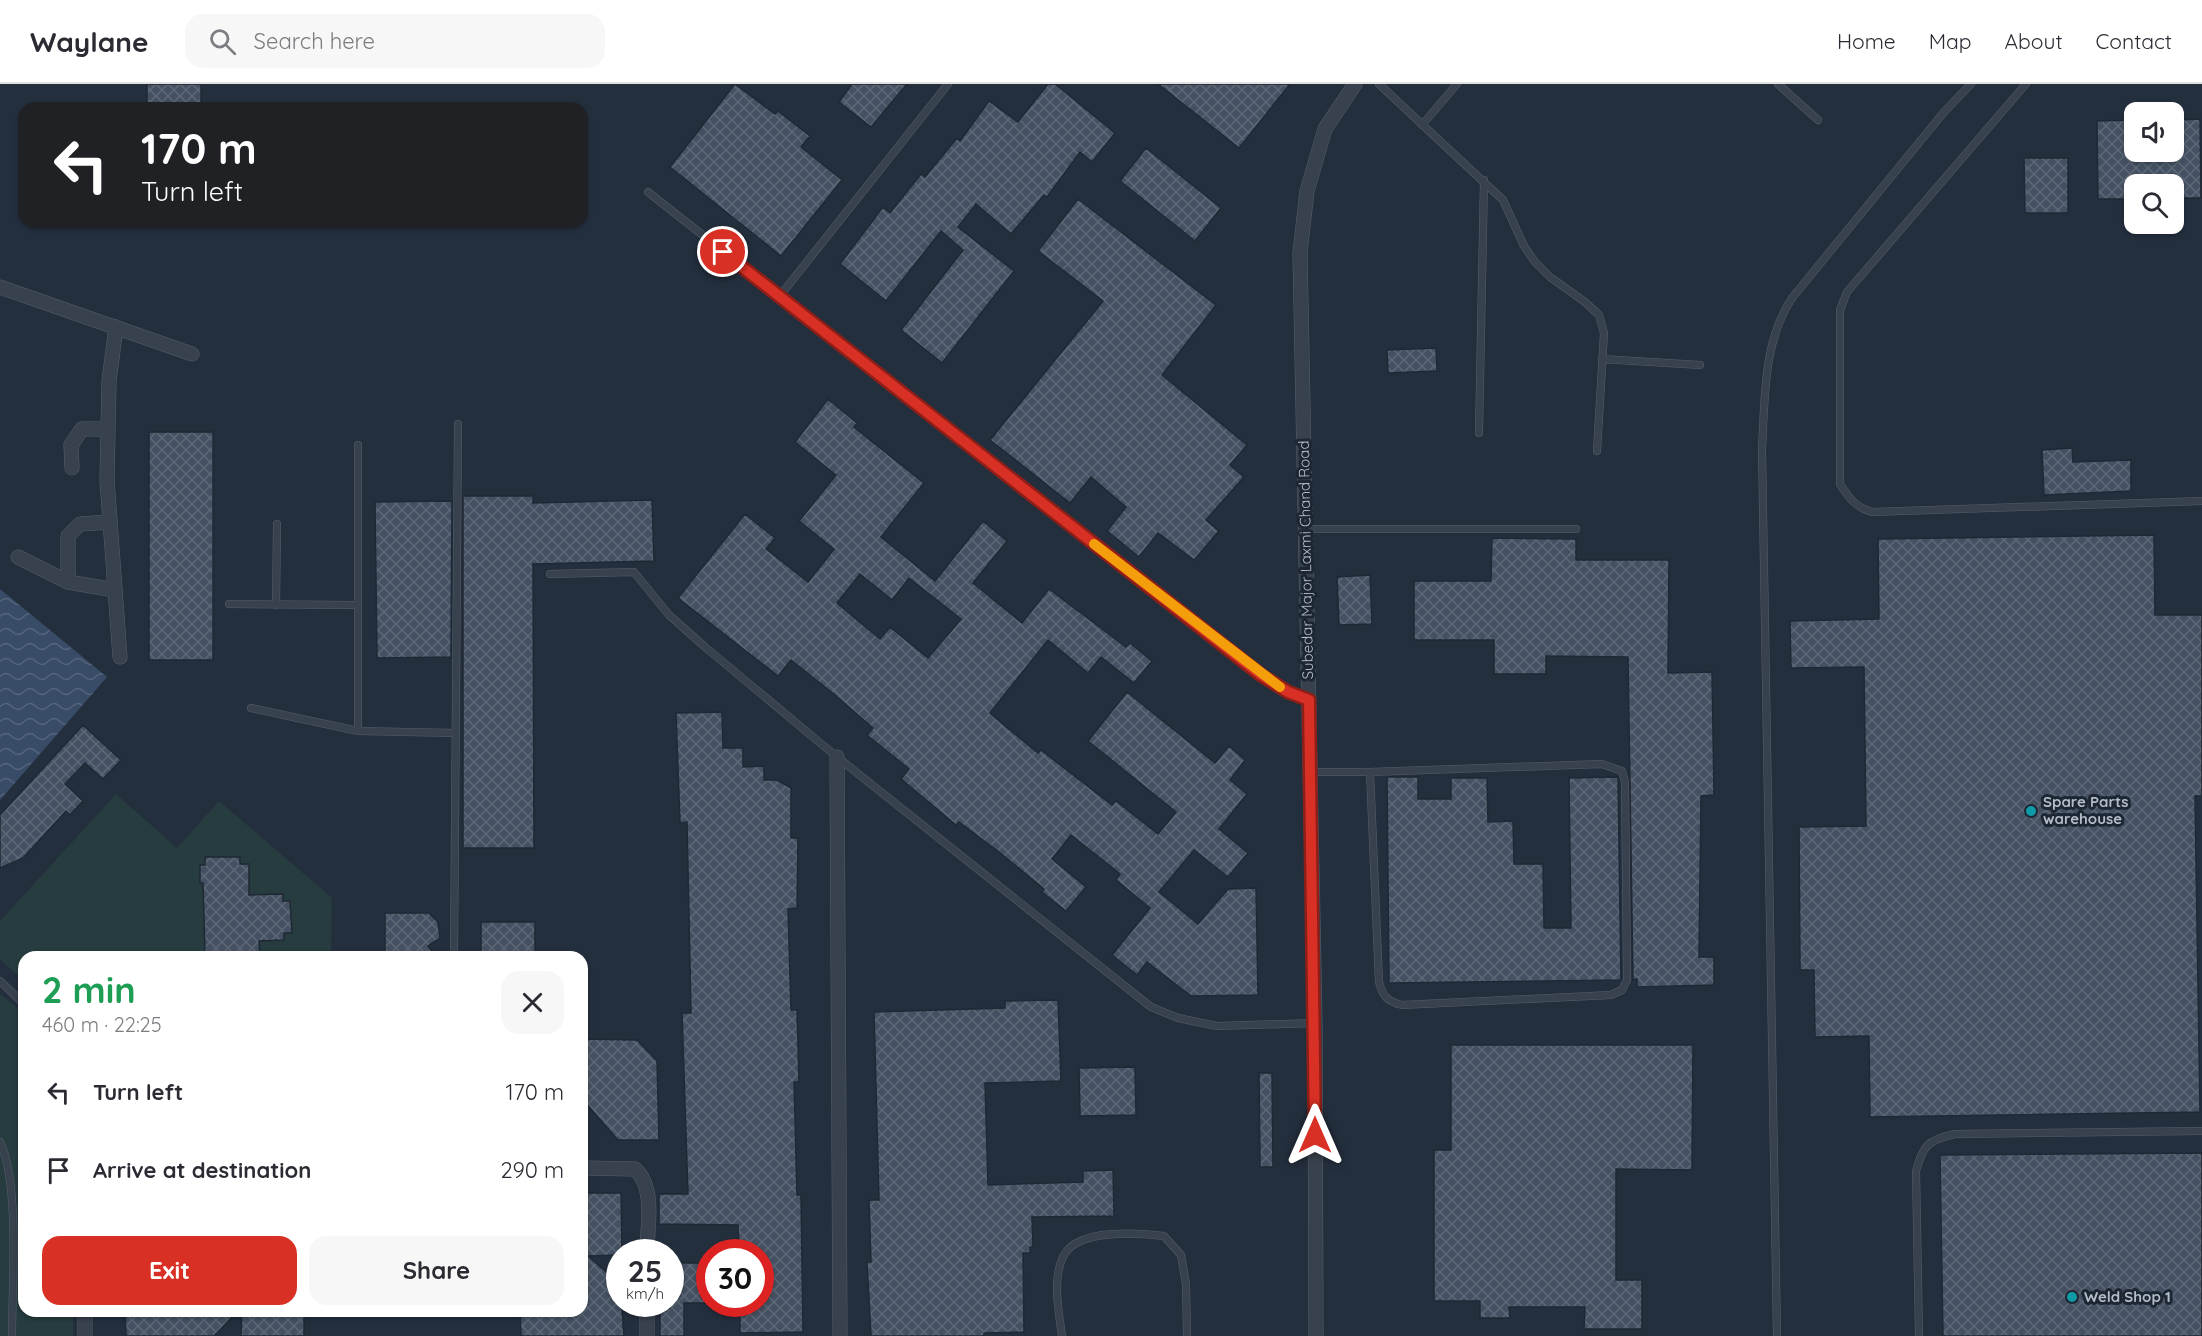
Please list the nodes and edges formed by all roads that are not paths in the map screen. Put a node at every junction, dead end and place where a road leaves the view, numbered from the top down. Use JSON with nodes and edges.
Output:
{"nodes":[{"id":1,"x":948,"y":84,"type":"edge"},
{"id":2,"x":1355,"y":84,"type":"edge"},
{"id":3,"x":1379,"y":84,"type":"edge"},
{"id":4,"x":1457,"y":84,"type":"edge"},
{"id":5,"x":1778,"y":84,"type":"edge"},
{"id":6,"x":1971,"y":84,"type":"edge"},
{"id":7,"x":2026,"y":84,"type":"edge"},
{"id":8,"x":1818,"y":120,"type":"dead end"},
{"id":9,"x":1422,"y":125,"type":"junction"},
{"id":10,"x":1484,"y":180,"type":"junction"},
{"id":11,"x":648,"y":192,"type":"dead end"},
{"id":12,"x":0,"y":287,"type":"edge"},
{"id":13,"x":779,"y":297,"type":"junction"},
{"id":14,"x":116,"y":327,"type":"junction"},
{"id":15,"x":192,"y":354,"type":"dead end"},
{"id":16,"x":1602,"y":359,"type":"junction"},
{"id":17,"x":1700,"y":365,"type":"dead end"},
{"id":18,"x":458,"y":424,"type":"dead end"},
{"id":19,"x":108,"y":429,"type":"junction"},
{"id":20,"x":1479,"y":433,"type":"dead end"},
{"id":21,"x":358,"y":445,"type":"dead end"},
{"id":22,"x":1598,"y":451,"type":"dead end"},
{"id":23,"x":72,"y":468,"type":"dead end"},
{"id":24,"x":2202,"y":501,"type":"edge"},
{"id":25,"x":110,"y":522,"type":"junction"},
{"id":26,"x":277,"y":524,"type":"dead end"},
{"id":27,"x":1306,"y":529,"type":"junction"},
{"id":28,"x":1576,"y":529,"type":"dead end"},
{"id":29,"x":18,"y":557,"type":"dead end"},
{"id":30,"x":550,"y":574,"type":"dead end"},
{"id":31,"x":68,"y":582,"type":"junction"},
{"id":32,"x":115,"y":590,"type":"junction"},
{"id":33,"x":229,"y":604,"type":"dead end"},
{"id":34,"x":276,"y":605,"type":"junction"},
{"id":35,"x":357,"y":605,"type":"junction"},
{"id":36,"x":120,"y":657,"type":"dead end"},
{"id":37,"x":1309,"y":700,"type":"junction"},
{"id":38,"x":251,"y":708,"type":"dead end"},
{"id":39,"x":358,"y":731,"type":"junction"},
{"id":40,"x":455,"y":733,"type":"junction"},
{"id":41,"x":837,"y":756,"type":"junction"},
{"id":42,"x":1310,"y":772,"type":"junction"},
{"id":43,"x":1370,"y":772,"type":"junction"},
{"id":44,"x":454,"y":951,"type":"edge"},
{"id":45,"x":0,"y":981,"type":"edge"},
{"id":46,"x":18,"y":998,"type":"edge"},
{"id":47,"x":1315,"y":1023,"type":"junction"},
{"id":48,"x":2202,"y":1131,"type":"edge"},
{"id":49,"x":0,"y":1142,"type":"edge"},
{"id":50,"x":588,"y":1168,"type":"edge"},
{"id":51,"x":647,"y":1239,"type":"edge"},
{"id":52,"x":85,"y":1317,"type":"edge"},
{"id":53,"x":647,"y":1317,"type":"edge"},
{"id":54,"x":12,"y":1336,"type":"edge"},
{"id":55,"x":85,"y":1336,"type":"edge"},
{"id":56,"x":647,"y":1336,"type":"edge"},
{"id":57,"x":840,"y":1336,"type":"edge"},
{"id":58,"x":1062,"y":1336,"type":"edge"},
{"id":59,"x":1186,"y":1336,"type":"edge"},
{"id":60,"x":1316,"y":1336,"type":"edge"},
{"id":61,"x":1778,"y":1336,"type":"edge"},
{"id":62,"x":1919,"y":1336,"type":"edge"}],
"edges":[{"from":1,"to":13,"type":"lane"},
{"from":2,"to":27,"type":"street","name":"Subedar Major Laxmi Chand Road"},
{"from":3,"to":9,"type":"lane"},
{"from":4,"to":9,"type":"lane"},
{"from":5,"to":8,"type":"lane"},
{"from":6,"to":61,"type":"lane"},
{"from":7,"to":24,"type":"lane"},
{"from":9,"to":10,"type":"lane"},
{"from":10,"to":16,"type":"lane"},
{"from":10,"to":20,"type":"lane"},
{"from":11,"to":13,"type":"lane"},
{"from":12,"to":14,"type":"street"},
{"from":13,"to":37,"type":"lane"},
{"from":14,"to":15,"type":"street"},
{"from":14,"to":19,"type":"street"},
{"from":16,"to":17,"type":"lane"},
{"from":16,"to":22,"type":"lane"},
{"from":18,"to":40,"type":"lane"},
{"from":19,"to":23,"type":"street"},
{"from":19,"to":25,"type":"street"},
{"from":21,"to":35,"type":"lane"},
{"from":25,"to":31,"type":"street"},
{"from":25,"to":32,"type":"street"},
{"from":26,"to":34,"type":"lane"},
{"from":27,"to":28,"type":"lane"},
{"from":27,"to":37,"type":"street","name":"Subedar Major Laxmi Chand Road"},
{"from":29,"to":31,"type":"street"},
{"from":30,"to":41,"type":"lane"},
{"from":31,"to":32,"type":"street"},
{"from":32,"to":36,"type":"street"},
{"from":33,"to":34,"type":"lane"},
{"from":34,"to":35,"type":"lane"},
{"from":35,"to":39,"type":"lane"},
{"from":37,"to":42,"type":"street","name":"Subedar Major Laxmi Chand Road"},
{"from":38,"to":39,"type":"lane"},
{"from":39,"to":40,"type":"lane"},
{"from":40,"to":44,"type":"lane"},
{"from":41,"to":47,"type":"lane"},
{"from":41,"to":57,"type":"street"},
{"from":42,"to":43,"type":"lane"},
{"from":42,"to":47,"type":"street","name":"Subedar Major Laxmi Chand Road"},
{"from":43,"to":43,"type":"lane"},
{"from":45,"to":46,"type":"lane"},
{"from":47,"to":60,"type":"street","name":"Subedar Major Laxmi Chand Road"},
{"from":48,"to":62,"type":"lane"},
{"from":49,"to":54,"type":"lane"},
{"from":50,"to":51,"type":"street"},
{"from":52,"to":55,"type":"street"},
{"from":53,"to":56,"type":"street"},
{"from":58,"to":59,"type":"lane"}]}
